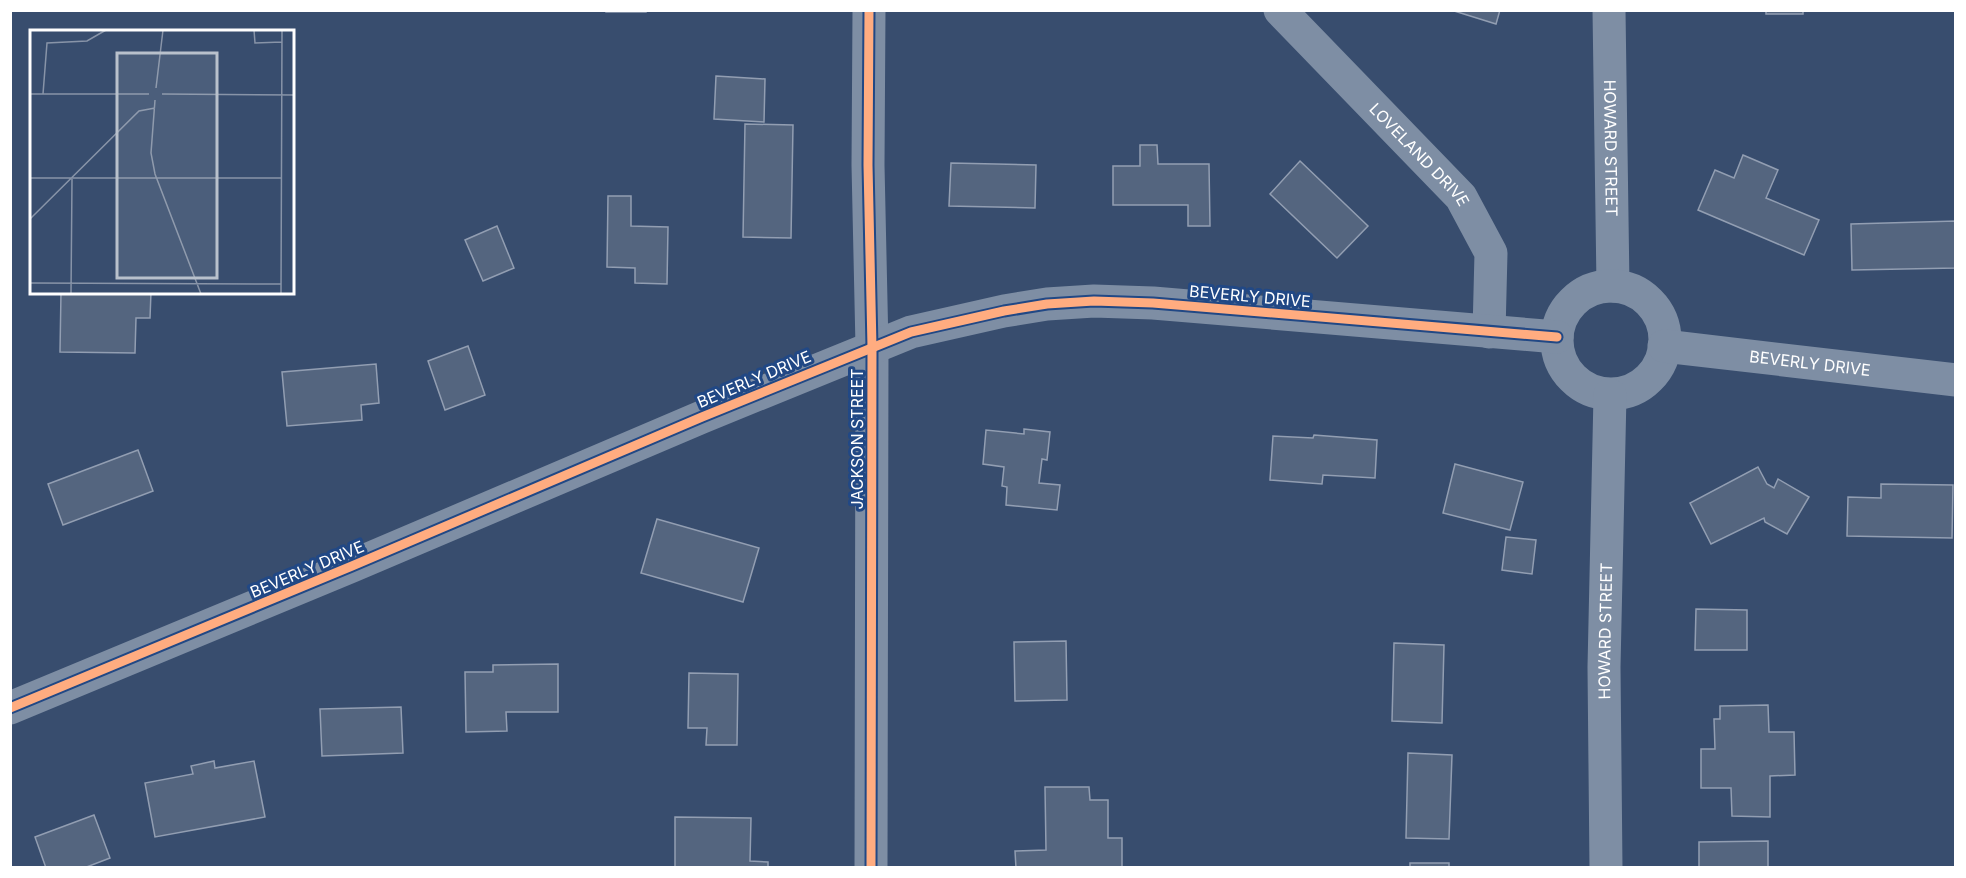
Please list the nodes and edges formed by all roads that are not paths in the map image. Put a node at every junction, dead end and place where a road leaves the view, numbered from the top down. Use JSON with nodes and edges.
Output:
{"nodes":[{"id":1,"x":869,"y":10,"type":"edge"},
{"id":2,"x":1280,"y":10,"type":"edge"},
{"id":3,"x":1609,"y":10,"type":"edge"},
{"id":4,"x":1613,"y":286,"type":"junction"},
{"id":5,"x":1489,"y":332,"type":"junction"},
{"id":6,"x":1557,"y":337,"type":"junction"},
{"id":7,"x":1664,"y":346,"type":"junction"},
{"id":8,"x":872,"y":347,"type":"junction"},
{"id":9,"x":1956,"y":381,"type":"edge"},
{"id":10,"x":1610,"y":395,"type":"junction"},
{"id":11,"x":10,"y":708,"type":"edge"},
{"id":12,"x":871,"y":867,"type":"edge"},
{"id":13,"x":1606,"y":867,"type":"edge"}],
"edges":[{"from":1,"to":8,"type":"street","name":"JACKSON STREET"},
{"from":2,"to":5,"type":"street","name":"LOVELAND DRIVE"},
{"from":3,"to":4,"type":"street","name":"HOWARD STREET"},
{"from":4,"to":6,"type":"street"},
{"from":4,"to":7,"type":"street"},
{"from":5,"to":6,"type":"street","name":"BEVERLY DRIVE"},
{"from":5,"to":8,"type":"street","name":"BEVERLY DRIVE"},
{"from":6,"to":10,"type":"street"},
{"from":7,"to":9,"type":"street","name":"BEVERLY DRIVE"},
{"from":7,"to":10,"type":"street"},
{"from":8,"to":11,"type":"street","name":"BEVERLY DRIVE"},
{"from":8,"to":12,"type":"street","name":"JACKSON STREET"},
{"from":10,"to":13,"type":"street","name":"HOWARD STREET"}]}
